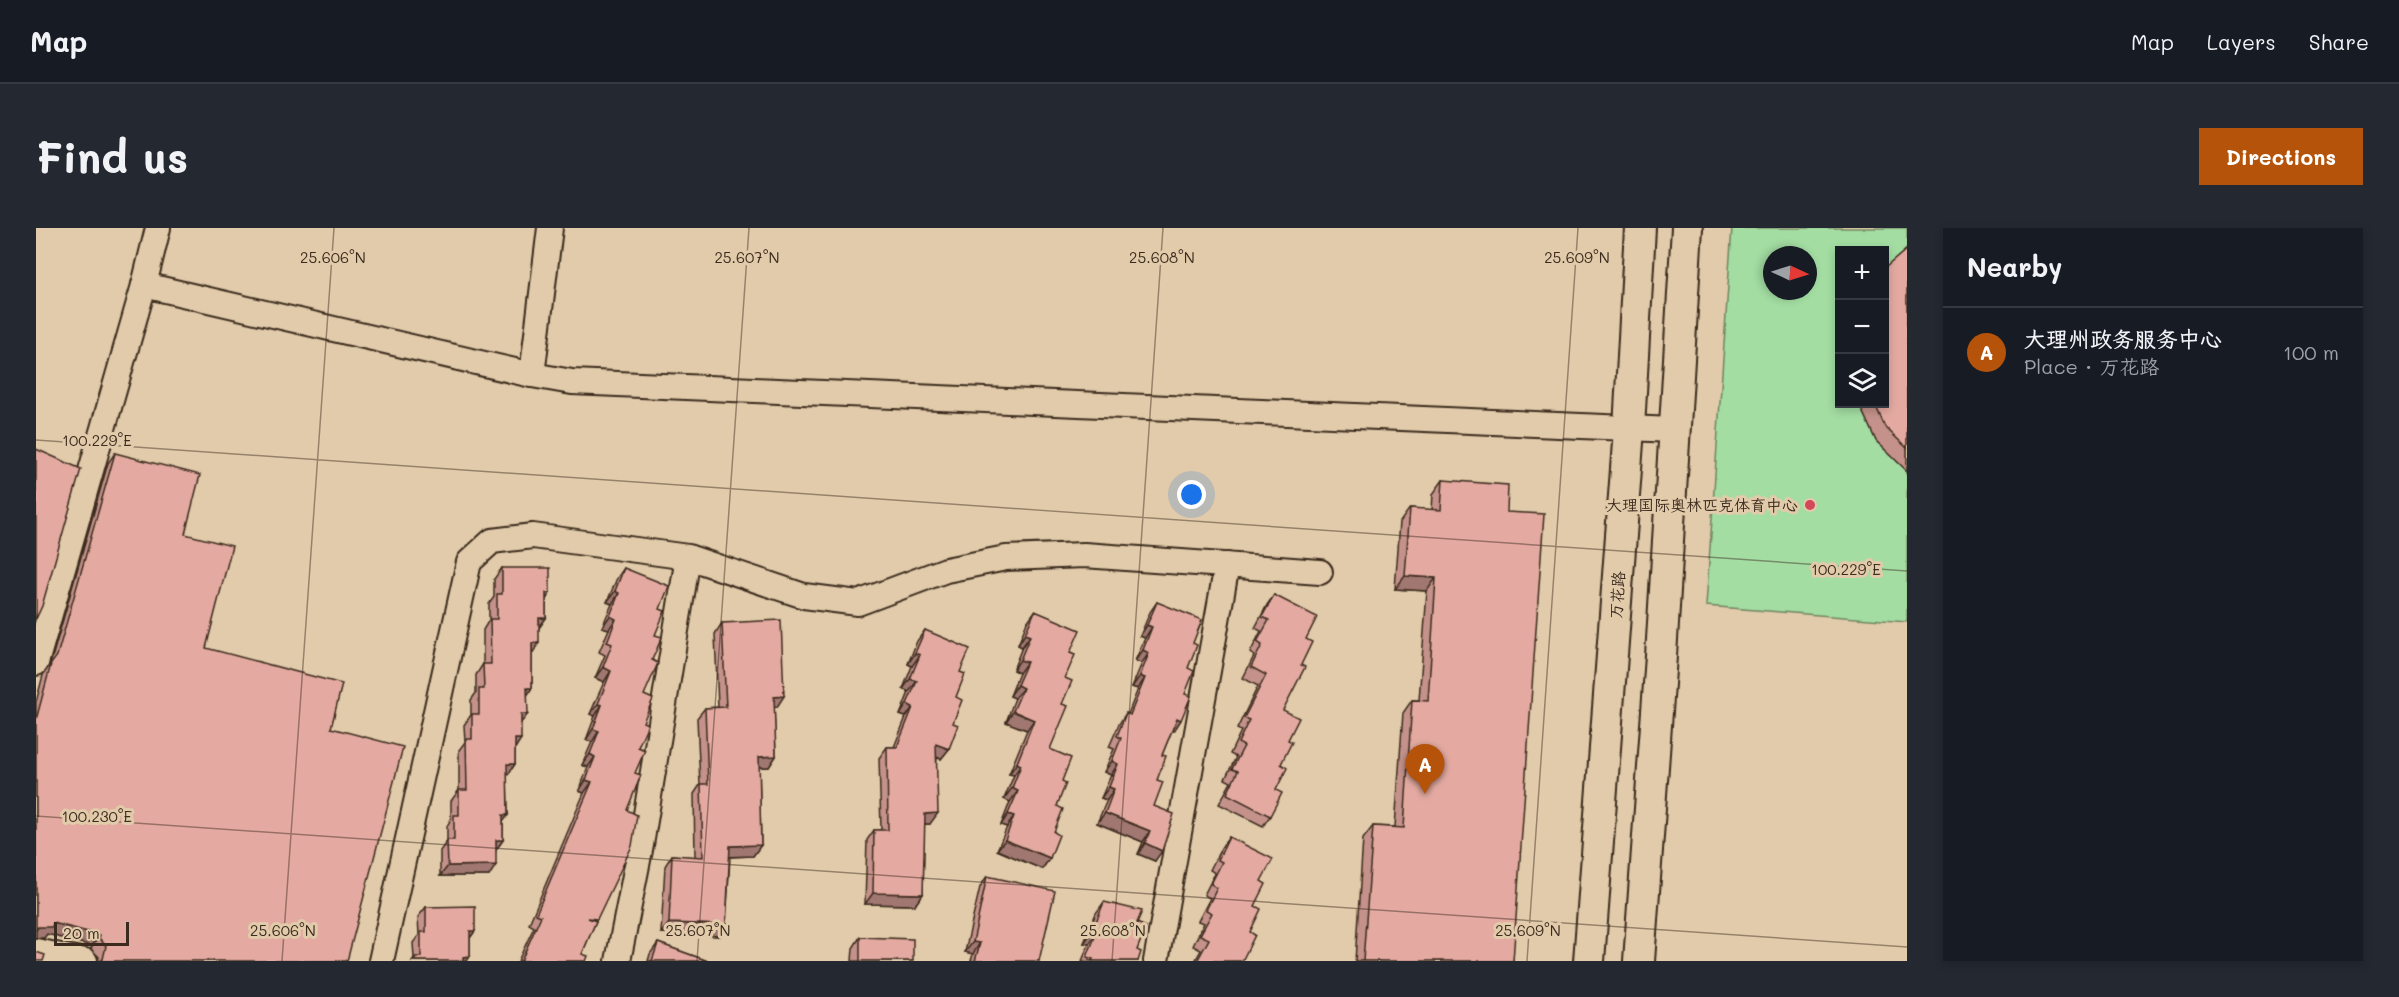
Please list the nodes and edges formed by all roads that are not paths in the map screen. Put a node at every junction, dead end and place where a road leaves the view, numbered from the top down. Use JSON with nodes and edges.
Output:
{"nodes":[{"id":1,"x":158,"y":228,"type":"edge"},
{"id":2,"x":550,"y":228,"type":"edge"},
{"id":3,"x":1640,"y":228,"type":"edge"},
{"id":4,"x":1687,"y":228,"type":"edge"},
{"id":5,"x":144,"y":285,"type":"junction"},
{"id":6,"x":532,"y":375,"type":"junction"},
{"id":7,"x":1629,"y":429,"type":"junction"},
{"id":8,"x":1674,"y":430,"type":"junction"},
{"id":9,"x":688,"y":557,"type":"junction"},
{"id":10,"x":1227,"y":565,"type":"junction"},
{"id":11,"x":1320,"y":572,"type":"dead end"},
{"id":12,"x":36,"y":663,"type":"edge"},
{"id":13,"x":36,"y":951,"type":"edge"},
{"id":14,"x":85,"y":961,"type":"edge"},
{"id":15,"x":381,"y":961,"type":"edge"},
{"id":16,"x":618,"y":961,"type":"edge"},
{"id":17,"x":1156,"y":961,"type":"edge"},
{"id":18,"x":1589,"y":961,"type":"edge"},
{"id":19,"x":1639,"y":961,"type":"edge"}],
"edges":[{"from":1,"to":5,"type":"street"},
{"from":2,"to":6,"type":"street"},
{"from":3,"to":7,"type":"street","name":"万花路"},
{"from":4,"to":8,"type":"street"},
{"from":5,"to":6,"type":"street"},
{"from":5,"to":12,"type":"street"},
{"from":6,"to":7,"type":"street"},
{"from":7,"to":8,"type":"street"},
{"from":7,"to":18,"type":"street","name":"万花路"},
{"from":8,"to":19,"type":"street"},
{"from":9,"to":10,"type":"street"},
{"from":9,"to":15,"type":"street"},
{"from":9,"to":16,"type":"street"},
{"from":10,"to":11,"type":"street"},
{"from":10,"to":17,"type":"street"},
{"from":13,"to":14,"type":"street"}]}
